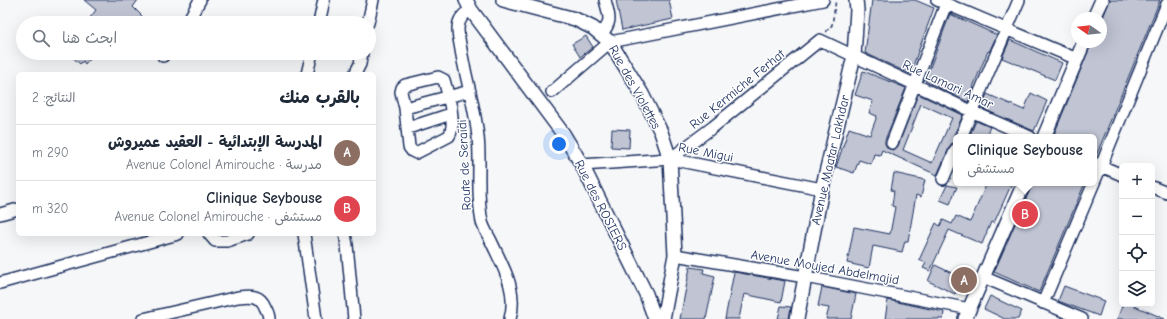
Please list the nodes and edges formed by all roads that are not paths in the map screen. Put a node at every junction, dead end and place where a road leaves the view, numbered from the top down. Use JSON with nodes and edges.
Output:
{"nodes":[{"id":1,"x":200,"y":0,"type":"edge"},
{"id":2,"x":324,"y":0,"type":"edge"},
{"id":3,"x":373,"y":0,"type":"edge"},
{"id":4,"x":503,"y":0,"type":"edge"},
{"id":5,"x":605,"y":0,"type":"edge"},
{"id":6,"x":823,"y":0,"type":"edge"},
{"id":7,"x":856,"y":0,"type":"edge"},
{"id":8,"x":1019,"y":0,"type":"edge"},
{"id":9,"x":1102,"y":0,"type":"edge"},
{"id":10,"x":942,"y":2,"type":"edge"},
{"id":11,"x":1167,"y":4,"type":"edge"},
{"id":12,"x":468,"y":5,"type":"edge"},
{"id":13,"x":1097,"y":12,"type":"edge"},
{"id":14,"x":192,"y":16,"type":"edge"},
{"id":15,"x":321,"y":16,"type":"edge"},
{"id":16,"x":370,"y":16,"type":"edge"},
{"id":17,"x":1006,"y":29,"type":"junction"},
{"id":18,"x":605,"y":38,"type":"junction"},
{"id":19,"x":820,"y":40,"type":"joint"},
{"id":20,"x":1082,"y":48,"type":"edge"},
{"id":21,"x":854,"y":56,"type":"junction"},
{"id":22,"x":1077,"y":59,"type":"junction"},
{"id":23,"x":310,"y":60,"type":"edge"},
{"id":24,"x":361,"y":60,"type":"edge"},
{"id":25,"x":307,"y":72,"type":"edge"},
{"id":26,"x":356,"y":72,"type":"edge"},
{"id":27,"x":914,"y":85,"type":"junction"},
{"id":28,"x":470,"y":91,"type":"junction"},
{"id":29,"x":552,"y":92,"type":"dead end"},
{"id":30,"x":449,"y":96,"type":"junction"},
{"id":31,"x":405,"y":108,"type":"junction"},
{"id":32,"x":971,"y":112,"type":"junction"},
{"id":33,"x":451,"y":114,"type":"junction"},
{"id":34,"x":408,"y":128,"type":"junction"},
{"id":35,"x":962,"y":134,"type":"edge"},
{"id":36,"x":1023,"y":134,"type":"edge"},
{"id":37,"x":1045,"y":134,"type":"edge"},
{"id":38,"x":892,"y":143,"type":"dead end"},
{"id":39,"x":953,"y":156,"type":"edge"},
{"id":40,"x":670,"y":159,"type":"junction"},
{"id":41,"x":582,"y":165,"type":"junction"},
{"id":42,"x":1098,"y":165,"type":"edge"},
{"id":43,"x":1119,"y":174,"type":"edge"},
{"id":44,"x":943,"y":179,"type":"dead end"},
{"id":45,"x":1023,"y":186,"type":"edge"},
{"id":46,"x":1090,"y":186,"type":"edge"},
{"id":47,"x":1155,"y":188,"type":"edge"},
{"id":48,"x":822,"y":189,"type":"junction"},
{"id":49,"x":1167,"y":193,"type":"edge"},
{"id":50,"x":16,"y":210,"type":"edge"},
{"id":51,"x":0,"y":214,"type":"edge"},
{"id":52,"x":171,"y":236,"type":"edge"},
{"id":53,"x":211,"y":236,"type":"edge"},
{"id":54,"x":242,"y":236,"type":"edge"},
{"id":55,"x":304,"y":236,"type":"edge"},
{"id":56,"x":345,"y":236,"type":"edge"},
{"id":57,"x":675,"y":255,"type":"junction"},
{"id":58,"x":805,"y":277,"type":"junction"},
{"id":59,"x":984,"y":277,"type":"junction"},
{"id":60,"x":0,"y":283,"type":"edge"},
{"id":61,"x":1043,"y":303,"type":"junction"},
{"id":62,"x":191,"y":313,"type":"edge"},
{"id":63,"x":968,"y":314,"type":"edge"},
{"id":64,"x":143,"y":319,"type":"edge"},
{"id":65,"x":269,"y":319,"type":"edge"},
{"id":66,"x":316,"y":319,"type":"edge"},
{"id":67,"x":354,"y":319,"type":"edge"},
{"id":68,"x":510,"y":319,"type":"edge"},
{"id":69,"x":655,"y":319,"type":"edge"},
{"id":70,"x":663,"y":319,"type":"edge"},
{"id":71,"x":797,"y":319,"type":"edge"},
{"id":72,"x":1082,"y":319,"type":"edge"}],
"edges":[{"from":1,"to":14,"type":"street"},
{"from":2,"to":15,"type":"street"},
{"from":3,"to":16,"type":"street"},
{"from":4,"to":18,"type":"main road","name":"Rue des Violettes"},
{"from":5,"to":18,"type":"street"},
{"from":6,"to":18,"type":"street"},
{"from":7,"to":21,"type":"main road","name":"Avenue Maatar Lakhdar"},
{"from":8,"to":17,"type":"street"},
{"from":9,"to":13,"type":"main road"},
{"from":10,"to":17,"type":"street"},
{"from":10,"to":27,"type":"street"},
{"from":11,"to":42,"type":"street"},
{"from":12,"to":28,"type":"street","name":"Route de Seraïdi"},
{"from":12,"to":41,"type":"main road","name":"Rue des ROSIERS"},
{"from":17,"to":22,"type":"street"},
{"from":17,"to":32,"type":"street"},
{"from":18,"to":29,"type":"street"},
{"from":18,"to":40,"type":"main road","name":"Rue des Violettes"},
{"from":19,"to":21,"type":"street","name":"Rue Lamari Amar"},
{"from":19,"to":40,"type":"street","name":"Rue Kermiche Ferhat"},
{"from":20,"to":22,"type":"main road"},
{"from":21,"to":27,"type":"street","name":"Rue Lamari Amar"},
{"from":21,"to":48,"type":"main road","name":"Avenue Maatar Lakhdar"},
{"from":22,"to":37,"type":"main road"},
{"from":23,"to":25,"type":"street"},
{"from":24,"to":26,"type":"street"},
{"from":27,"to":32,"type":"street","name":"Rue Lamari Amar"},
{"from":27,"to":38,"type":"street"},
{"from":28,"to":30,"type":"street"},
{"from":28,"to":68,"type":"street","name":"Route de Seraïdi"},
{"from":30,"to":31,"type":"street"},
{"from":30,"to":31,"type":"street"},
{"from":30,"to":33,"type":"street"},
{"from":31,"to":34,"type":"street"},
{"from":32,"to":35,"type":"street"},
{"from":32,"to":36,"type":"street","name":"Rue Lamari Amar"},
{"from":33,"to":34,"type":"street"},
{"from":33,"to":34,"type":"street"},
{"from":39,"to":44,"type":"street"},
{"from":40,"to":41,"type":"street","name":"Rue Migui"},
{"from":40,"to":48,"type":"street","name":"Rue Migui"},
{"from":40,"to":57,"type":"main road","name":"Rue des Violettes"},
{"from":41,"to":69,"type":"main road","name":"Rue des ROSIERS"},
{"from":42,"to":43,"type":"street"},
{"from":45,"to":59,"type":"main road"},
{"from":46,"to":61,"type":"street"},
{"from":47,"to":49,"type":"street"},
{"from":48,"to":58,"type":"main road","name":"Avenue Maatar Lakhdar"},
{"from":50,"to":51,"type":"street"},
{"from":52,"to":60,"type":"street"},
{"from":53,"to":54,"type":"street"},
{"from":55,"to":66,"type":"street"},
{"from":56,"to":67,"type":"street"},
{"from":57,"to":58,"type":"street","name":"Avenue Moujed Abdelmajid"},
{"from":57,"to":70,"type":"main road","name":"Rue des Violettes"},
{"from":58,"to":63,"type":"street","name":"Avenue Moujed Abdelmajid"},
{"from":58,"to":71,"type":"main road","name":"Avenue Maatar Lakhdar"},
{"from":59,"to":61,"type":"street"},
{"from":59,"to":63,"type":"main road"},
{"from":61,"to":72,"type":"street"},
{"from":62,"to":64,"type":"street"},
{"from":62,"to":65,"type":"street"}]}
